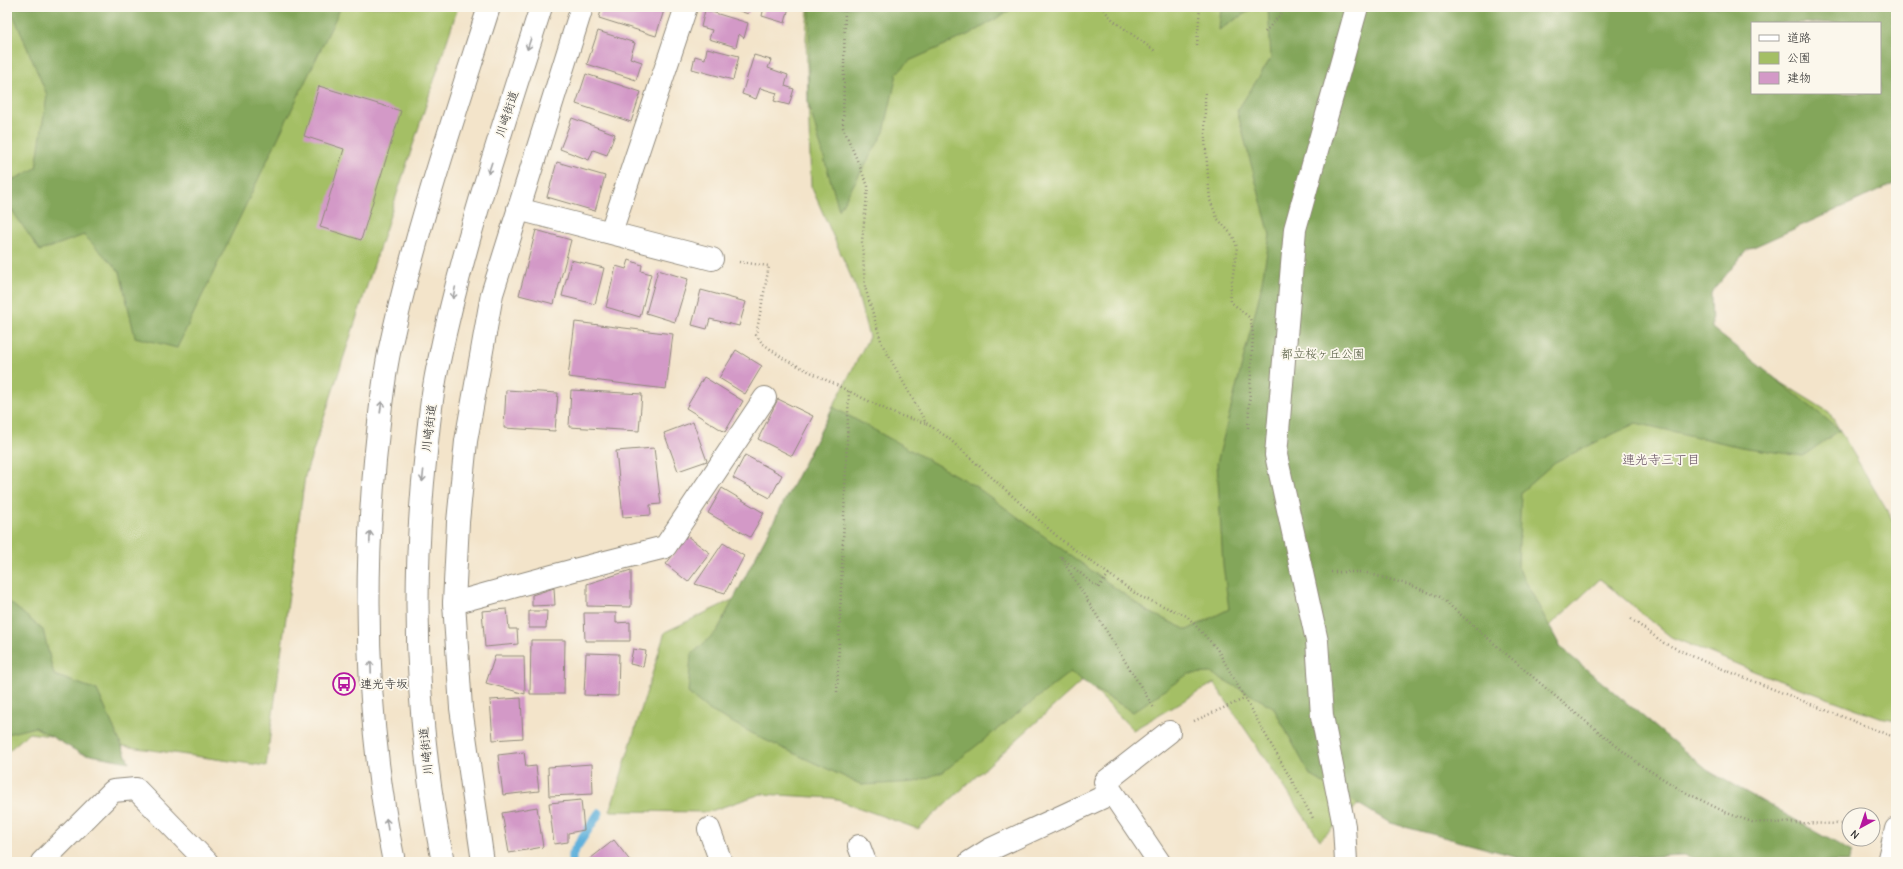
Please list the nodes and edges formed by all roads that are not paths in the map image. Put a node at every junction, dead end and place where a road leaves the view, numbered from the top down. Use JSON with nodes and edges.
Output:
{"nodes":[{"id":1,"x":489,"y":7,"type":"edge"},
{"id":2,"x":541,"y":7,"type":"edge"},
{"id":3,"x":582,"y":7,"type":"edge"},
{"id":4,"x":686,"y":7,"type":"edge"},
{"id":5,"x":1358,"y":7,"type":"edge"},
{"id":6,"x":518,"y":209,"type":"junction"},
{"id":7,"x":611,"y":232,"type":"junction"},
{"id":8,"x":712,"y":258,"type":"dead end"},
{"id":9,"x":765,"y":398,"type":"dead end"},
{"id":10,"x":454,"y":603,"type":"junction"},
{"id":11,"x":1169,"y":732,"type":"road end"},
{"id":12,"x":1109,"y":787,"type":"junction"},
{"id":13,"x":709,"y":829,"type":"dead end"},
{"id":14,"x":1896,"y":829,"type":"edge"},
{"id":15,"x":42,"y":862,"type":"edge"},
{"id":16,"x":207,"y":862,"type":"edge"},
{"id":17,"x":394,"y":862,"type":"edge"},
{"id":18,"x":443,"y":862,"type":"edge"},
{"id":19,"x":483,"y":862,"type":"edge"},
{"id":20,"x":721,"y":862,"type":"edge"},
{"id":21,"x":970,"y":862,"type":"edge"},
{"id":22,"x":1159,"y":862,"type":"edge"},
{"id":23,"x":1346,"y":862,"type":"edge"},
{"id":24,"x":1888,"y":862,"type":"edge"}],
"edges":[{"from":17,"to":1,"type":"main road","one_way":true},
{"from":2,"to":18,"type":"main road","name":"川崎街道","one_way":true},
{"from":3,"to":6,"type":"main road"},
{"from":4,"to":7,"type":"main road"},
{"from":5,"to":23,"type":"main road"},
{"from":6,"to":7,"type":"main road"},
{"from":6,"to":10,"type":"main road"},
{"from":7,"to":8,"type":"main road"},
{"from":9,"to":10,"type":"main road"},
{"from":10,"to":19,"type":"main road"},
{"from":11,"to":12,"type":"main road"},
{"from":12,"to":21,"type":"main road"},
{"from":12,"to":22,"type":"main road"},
{"from":13,"to":20,"type":"main road"},
{"from":14,"to":24,"type":"main road"},
{"from":15,"to":16,"type":"main road"}]}
